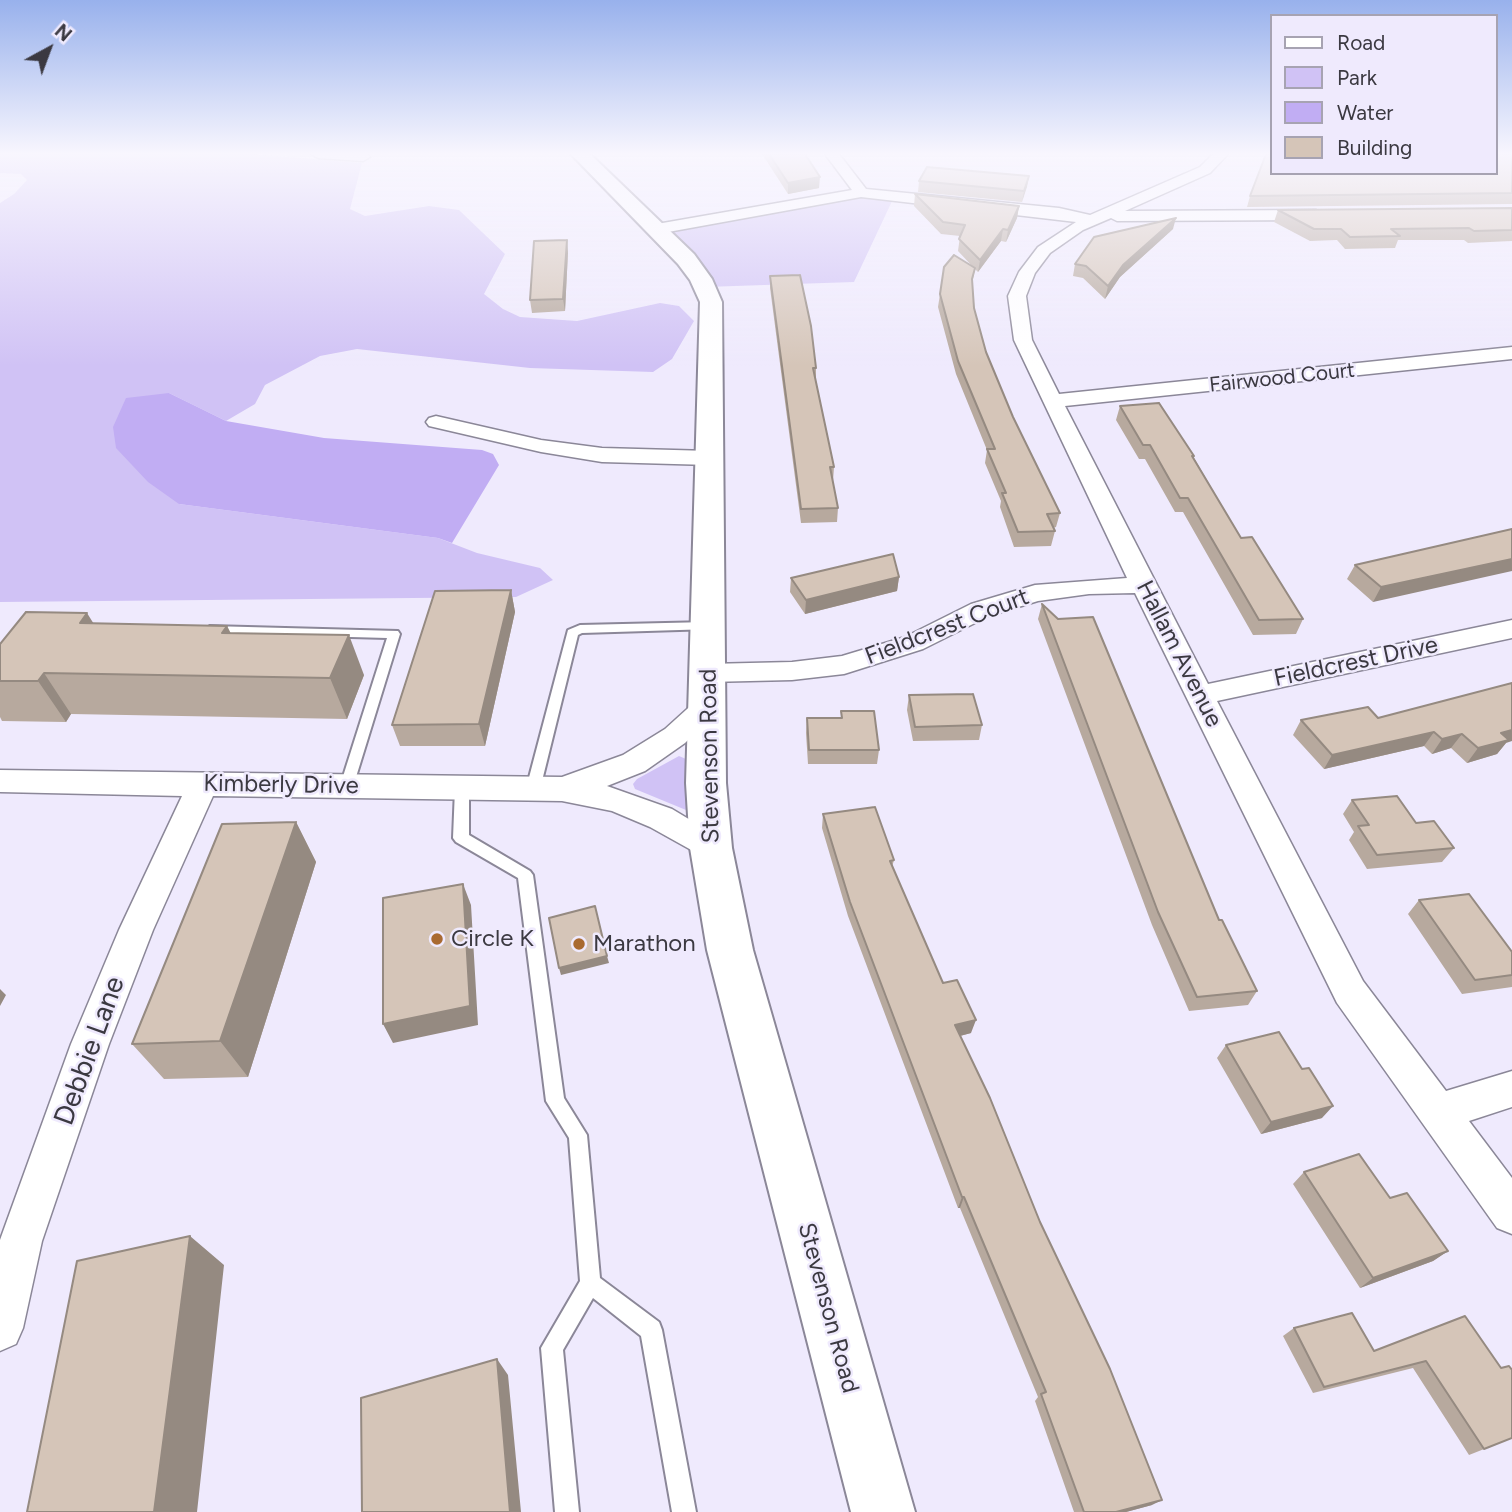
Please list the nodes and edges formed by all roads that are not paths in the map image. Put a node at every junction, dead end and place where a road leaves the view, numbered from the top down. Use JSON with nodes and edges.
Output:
{"nodes":[{"id":1,"x":652,"y":225,"type":"edge"},
{"id":2,"x":683,"y":225,"type":"edge"},
{"id":3,"x":1085,"y":225,"type":"edge"},
{"id":4,"x":657,"y":229,"type":"junction"},
{"id":5,"x":1512,"y":353,"type":"edge"},
{"id":6,"x":1052,"y":401,"type":"junction"},
{"id":7,"x":436,"y":422,"type":"dead end"},
{"id":8,"x":710,"y":458,"type":"junction"},
{"id":9,"x":1145,"y":585,"type":"junction"},
{"id":10,"x":708,"y":625,"type":"junction"},
{"id":11,"x":200,"y":629,"type":"edge"},
{"id":12,"x":1512,"y":629,"type":"edge"},
{"id":13,"x":707,"y":690,"type":"junction"},
{"id":14,"x":1200,"y":695,"type":"junction"},
{"id":15,"x":0,"y":781,"type":"edge"},
{"id":16,"x":203,"y":784,"type":"junction"},
{"id":17,"x":347,"y":786,"type":"junction"},
{"id":18,"x":461,"y":789,"type":"junction"},
{"id":19,"x":547,"y":789,"type":"junction"},
{"id":20,"x":711,"y":848,"type":"junction"},
{"id":21,"x":1512,"y":1089,"type":"edge"},
{"id":22,"x":1436,"y":1114,"type":"junction"},
{"id":23,"x":1512,"y":1213,"type":"edge"},
{"id":24,"x":590,"y":1283,"type":"junction"},
{"id":25,"x":0,"y":1328,"type":"edge"},
{"id":26,"x":567,"y":1512,"type":"edge"},
{"id":27,"x":684,"y":1512,"type":"edge"},
{"id":28,"x":883,"y":1512,"type":"edge"}],
"edges":[{"from":1,"to":4,"type":"main road","name":"Stevenson Road"},
{"from":2,"to":4,"type":"street"},
{"from":3,"to":6,"type":"street","name":"Hallam Avenue"},
{"from":4,"to":8,"type":"main road","name":"Stevenson Road"},
{"from":5,"to":6,"type":"street","name":"Fairwood Court"},
{"from":6,"to":9,"type":"street","name":"Hallam Avenue"},
{"from":7,"to":8,"type":"street"},
{"from":8,"to":10,"type":"main road","name":"Stevenson Road"},
{"from":9,"to":13,"type":"street","name":"Fieldcrest Court"},
{"from":9,"to":14,"type":"street","name":"Hallam Avenue"},
{"from":10,"to":13,"type":"main road","name":"Stevenson Road"},
{"from":10,"to":19,"type":"lane"},
{"from":11,"to":17,"type":"lane"},
{"from":12,"to":14,"type":"street","name":"Fieldcrest Drive"},
{"from":13,"to":19,"type":"street","name":"Kimberly Drive"},
{"from":13,"to":20,"type":"main road","name":"Stevenson Road"},
{"from":14,"to":22,"type":"street","name":"Hallam Avenue"},
{"from":15,"to":16,"type":"street","name":"Kimberly Drive"},
{"from":16,"to":17,"type":"street","name":"Kimberly Drive"},
{"from":16,"to":25,"type":"street","name":"Debbie Lane"},
{"from":17,"to":18,"type":"street","name":"Kimberly Drive"},
{"from":18,"to":19,"type":"street","name":"Kimberly Drive"},
{"from":18,"to":24,"type":"lane"},
{"from":19,"to":20,"type":"street","name":"Kimberly Drive"},
{"from":20,"to":28,"type":"main road","name":"Stevenson Road"},
{"from":21,"to":22,"type":"street"},
{"from":22,"to":23,"type":"street","name":"Hallam Avenue"},
{"from":24,"to":26,"type":"lane"},
{"from":24,"to":27,"type":"lane"}]}
